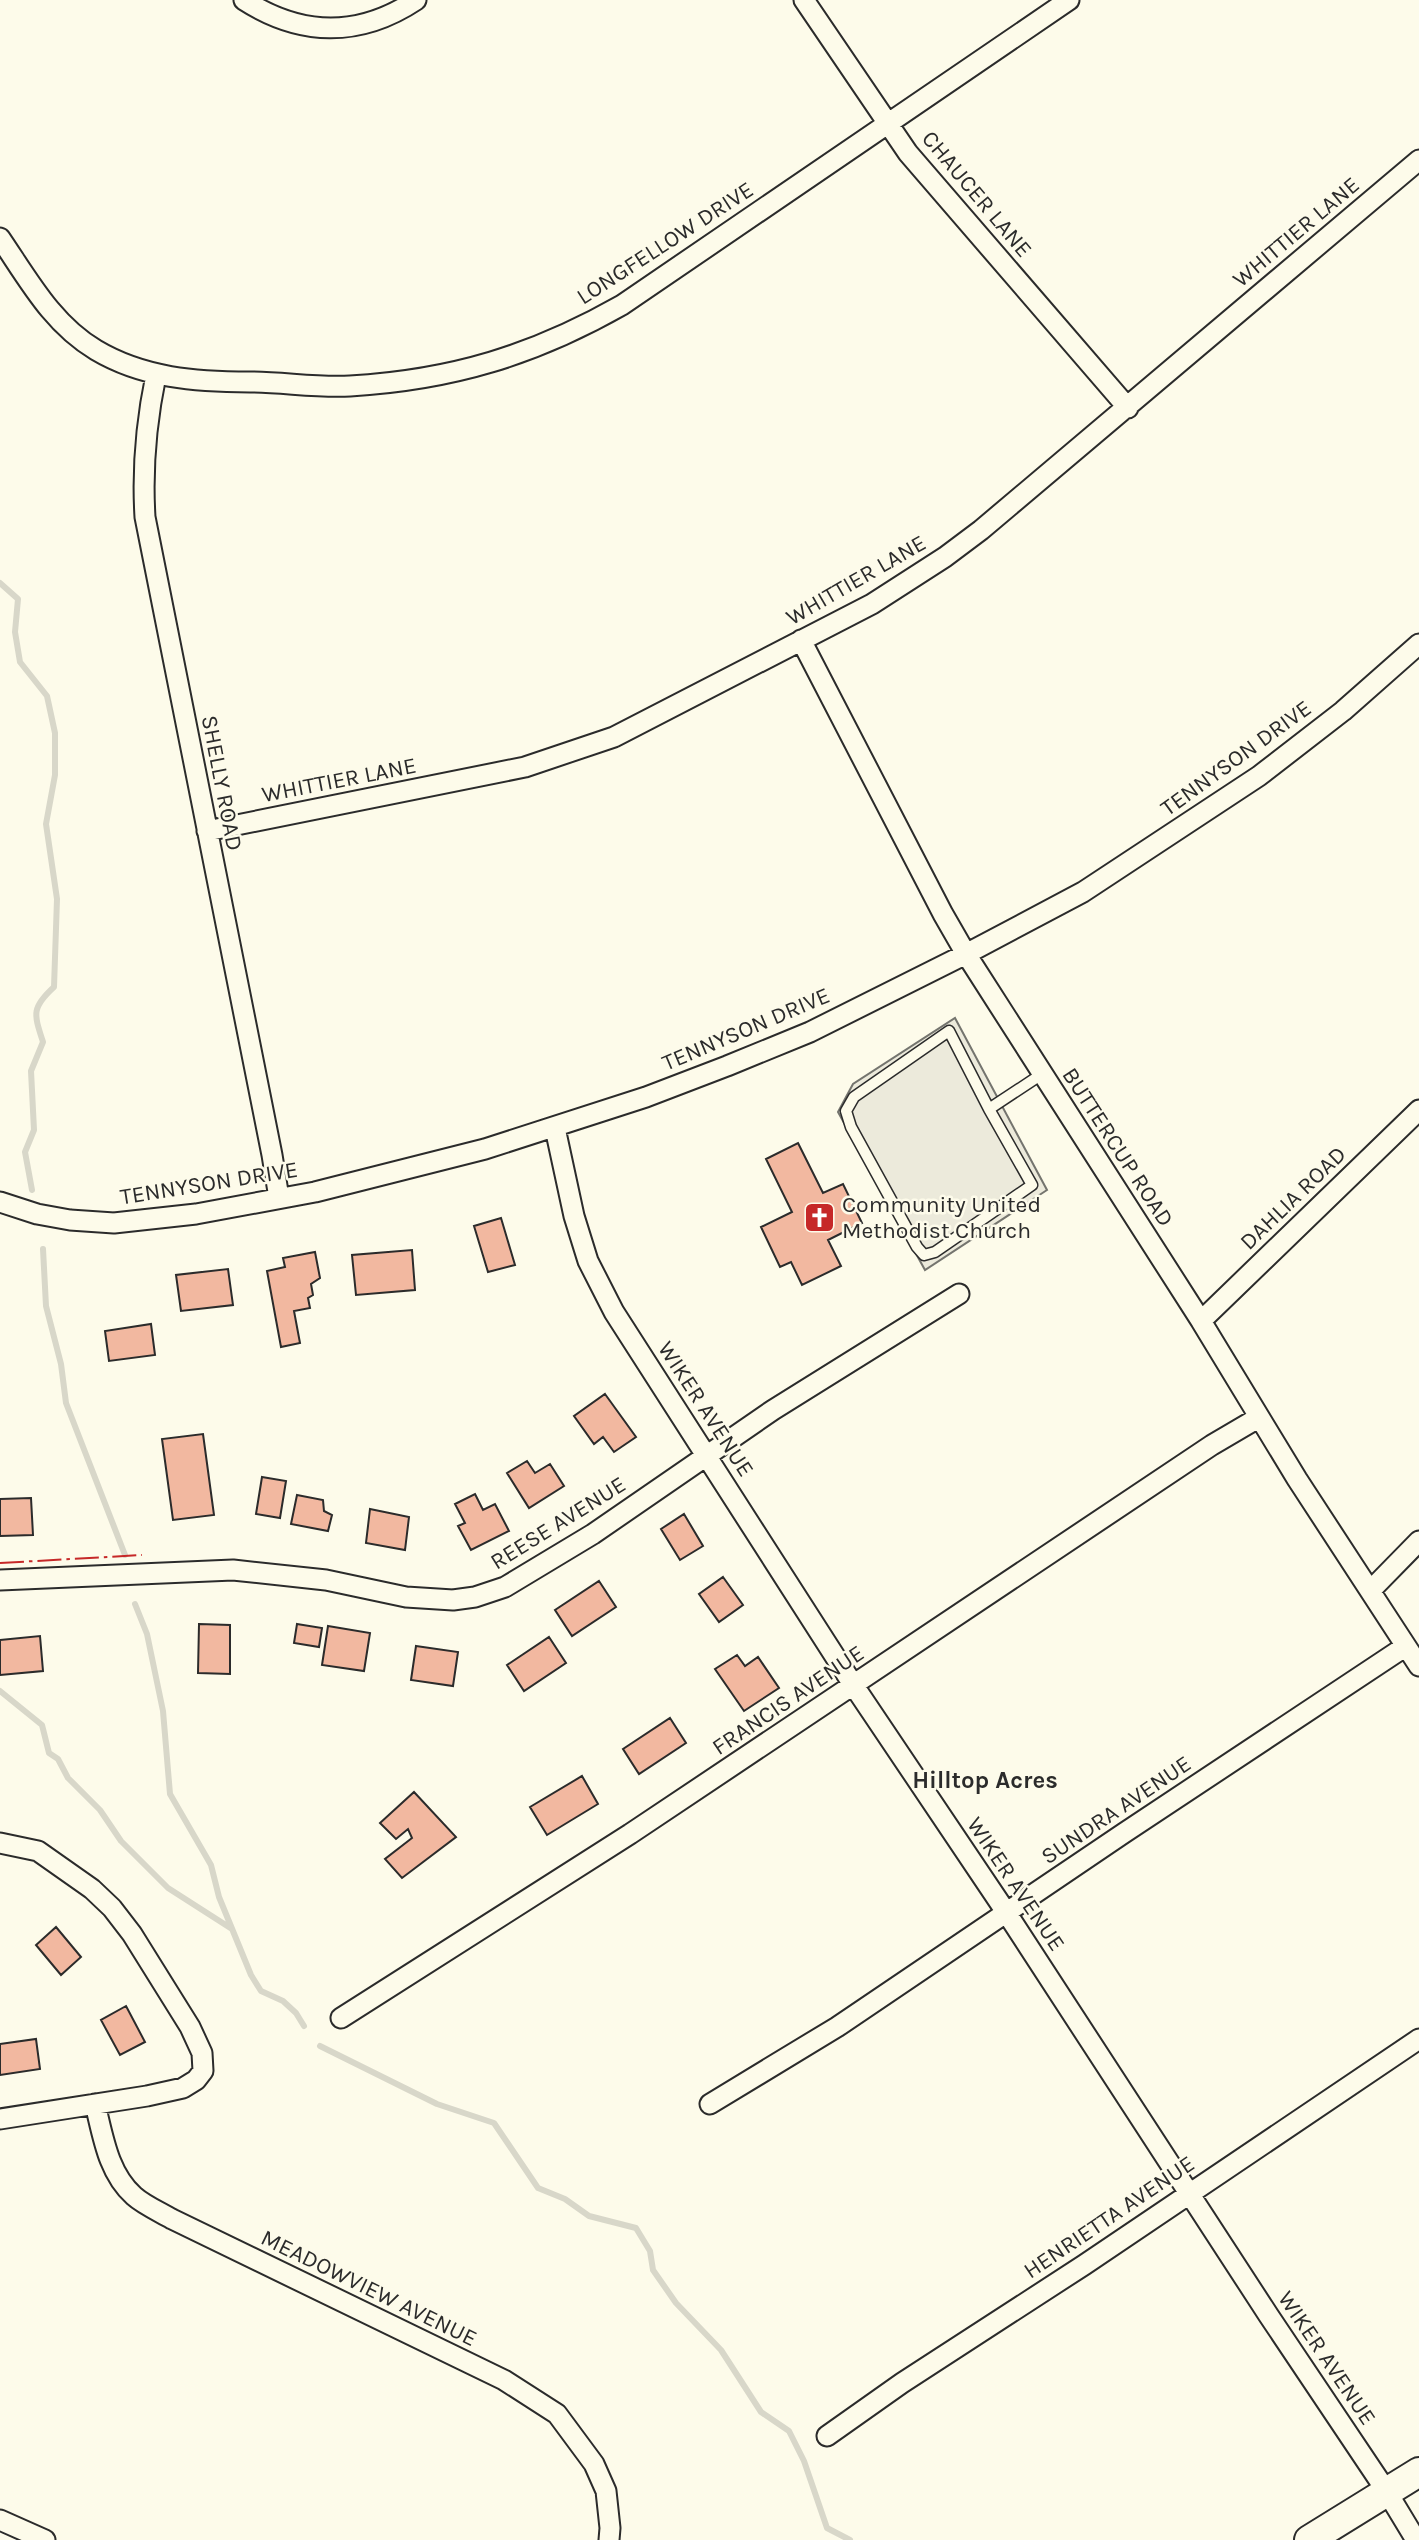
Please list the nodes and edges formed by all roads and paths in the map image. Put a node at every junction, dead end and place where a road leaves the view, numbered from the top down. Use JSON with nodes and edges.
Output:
{"nodes":[{"id":1,"x":244,"y":0,"type":"edge"},
{"id":2,"x":416,"y":0,"type":"edge"},
{"id":3,"x":804,"y":0,"type":"edge"},
{"id":4,"x":1069,"y":0,"type":"edge"},
{"id":5,"x":888,"y":124,"type":"junction"},
{"id":6,"x":1419,"y":160,"type":"edge"},
{"id":7,"x":0,"y":238,"type":"edge"},
{"id":8,"x":156,"y":375,"type":"junction"},
{"id":9,"x":1128,"y":408,"type":"junction"},
{"id":10,"x":801,"y":640,"type":"junction"},
{"id":11,"x":1419,"y":644,"type":"edge"},
{"id":12,"x":206,"y":831,"type":"junction"},
{"id":13,"x":966,"y":954,"type":"junction"},
{"id":14,"x":1042,"y":1074,"type":"junction"},
{"id":15,"x":989,"y":1109,"type":"junction"},
{"id":16,"x":1419,"y":1110,"type":"edge"},
{"id":17,"x":555,"y":1128,"type":"junction"},
{"id":18,"x":279,"y":1198,"type":"junction"},
{"id":19,"x":0,"y":1202,"type":"edge"},
{"id":20,"x":959,"y":1294,"type":"dead end"},
{"id":21,"x":1201,"y":1321,"type":"junction"},
{"id":22,"x":1258,"y":1418,"type":"junction"},
{"id":23,"x":706,"y":1454,"type":"junction"},
{"id":24,"x":1419,"y":1541,"type":"edge"},
{"id":25,"x":0,"y":1580,"type":"edge"},
{"id":26,"x":1371,"y":1590,"type":"junction"},
{"id":27,"x":1406,"y":1646,"type":"junction"},
{"id":28,"x":1419,"y":1666,"type":"edge"},
{"id":29,"x":855,"y":1686,"type":"junction"},
{"id":30,"x":0,"y":1843,"type":"edge"},
{"id":31,"x":1006,"y":1912,"type":"junction"},
{"id":32,"x":341,"y":2018,"type":"dead end"},
{"id":33,"x":1419,"y":2039,"type":"edge"},
{"id":34,"x":95,"y":2104,"type":"junction"},
{"id":35,"x":710,"y":2104,"type":"dead end"},
{"id":36,"x":0,"y":2119,"type":"edge"},
{"id":37,"x":1189,"y":2194,"type":"junction"},
{"id":38,"x":827,"y":2436,"type":"dead end"},
{"id":39,"x":1419,"y":2472,"type":"edge"},
{"id":40,"x":1387,"y":2492,"type":"junction"},
{"id":41,"x":0,"y":2519,"type":"edge"},
{"id":42,"x":609,"y":2534,"type":"edge"},
{"id":43,"x":45,"y":2540,"type":"edge"},
{"id":44,"x":1309,"y":2540,"type":"edge"},
{"id":45,"x":1416,"y":2540,"type":"edge"}],
"edges":[{"from":1,"to":2,"type":"street"},
{"from":3,"to":5,"type":"street","name":"CHAUCER LANE"},
{"from":4,"to":5,"type":"street","name":"LONGFELLOW DRIVE"},
{"from":5,"to":8,"type":"street","name":"LONGFELLOW DRIVE"},
{"from":5,"to":9,"type":"street","name":"CHAUCER LANE"},
{"from":6,"to":9,"type":"street","name":"WHITTIER LANE"},
{"from":7,"to":8,"type":"street","name":"LONGFELLOW DRIVE"},
{"from":8,"to":12,"type":"street","name":"SHELLY ROAD"},
{"from":9,"to":10,"type":"street","name":"WHITTIER LANE"},
{"from":10,"to":12,"type":"street","name":"WHITTIER LANE"},
{"from":10,"to":13,"type":"street","name":"BUTTERCUP ROAD"},
{"from":11,"to":13,"type":"street","name":"TENNYSON DRIVE"},
{"from":12,"to":18,"type":"street","name":"SHELLY ROAD"},
{"from":13,"to":14,"type":"street","name":"BUTTERCUP ROAD"},
{"from":13,"to":17,"type":"street","name":"TENNYSON DRIVE"},
{"from":14,"to":15,"type":"lane"},
{"from":14,"to":21,"type":"street","name":"BUTTERCUP ROAD"},
{"from":15,"to":15,"type":"lane"},
{"from":16,"to":21,"type":"street","name":"DAHLIA ROAD"},
{"from":17,"to":18,"type":"street","name":"TENNYSON DRIVE"},
{"from":17,"to":23,"type":"street","name":"WIKER AVENUE"},
{"from":18,"to":19,"type":"street","name":"TENNYSON DRIVE"},
{"from":20,"to":23,"type":"street","name":"REESE AVENUE"},
{"from":21,"to":22,"type":"street","name":"BUTTERCUP ROAD"},
{"from":22,"to":26,"type":"street","name":"BUTTERCUP ROAD"},
{"from":22,"to":29,"type":"street","name":"FRANCIS AVENUE"},
{"from":23,"to":25,"type":"street","name":"REESE AVENUE"},
{"from":23,"to":29,"type":"street","name":"WIKER AVENUE"},
{"from":24,"to":26,"type":"street"},
{"from":26,"to":27,"type":"street","name":"BUTTERCUP ROAD"},
{"from":27,"to":28,"type":"street","name":"BUTTERCUP ROAD"},
{"from":27,"to":31,"type":"street","name":"SUNDRA AVENUE"},
{"from":29,"to":31,"type":"street","name":"WIKER AVENUE"},
{"from":29,"to":32,"type":"street","name":"FRANCIS AVENUE"},
{"from":30,"to":34,"type":"street"},
{"from":31,"to":35,"type":"street","name":"SUNDRA AVENUE"},
{"from":31,"to":37,"type":"street","name":"WIKER AVENUE"},
{"from":33,"to":37,"type":"street","name":"HENRIETTA AVENUE"},
{"from":34,"to":36,"type":"street"},
{"from":34,"to":42,"type":"street","name":"MEADOWVIEW AVENUE"},
{"from":37,"to":38,"type":"street","name":"HENRIETTA AVENUE"},
{"from":37,"to":40,"type":"street","name":"WIKER AVENUE"},
{"from":39,"to":40,"type":"main road"},
{"from":40,"to":44,"type":"main road"},
{"from":40,"to":45,"type":"street","name":"WIKER AVENUE"},
{"from":41,"to":43,"type":"street"}]}
